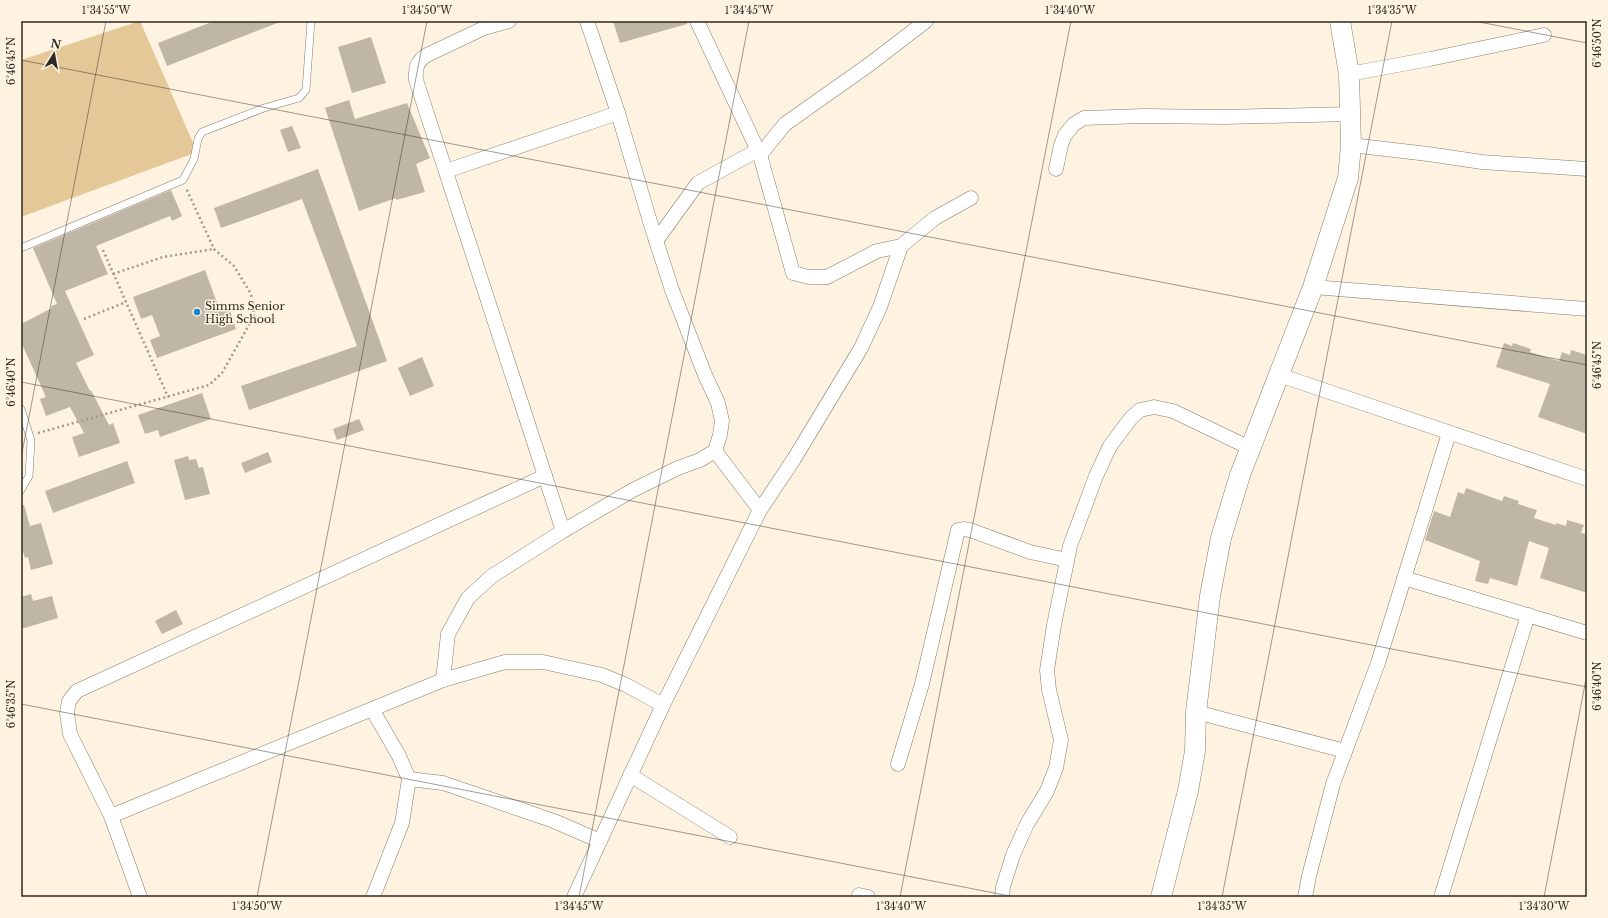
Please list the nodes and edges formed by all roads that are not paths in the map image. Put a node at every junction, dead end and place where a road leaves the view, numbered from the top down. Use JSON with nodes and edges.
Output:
{"nodes":[{"id":1,"x":311,"y":21,"type":"edge"},
{"id":2,"x":509,"y":21,"type":"edge"},
{"id":3,"x":587,"y":21,"type":"edge"},
{"id":4,"x":697,"y":21,"type":"edge"},
{"id":5,"x":926,"y":21,"type":"edge"},
{"id":6,"x":1340,"y":21,"type":"edge"},
{"id":7,"x":482,"y":25,"type":"edge"},
{"id":8,"x":1544,"y":35,"type":"dead end"},
{"id":9,"x":1349,"y":74,"type":"junction"},
{"id":10,"x":618,"y":112,"type":"junction"},
{"id":11,"x":1351,"y":114,"type":"junction"},
{"id":12,"x":1351,"y":145,"type":"junction"},
{"id":13,"x":759,"y":152,"type":"junction"},
{"id":14,"x":1056,"y":169,"type":"dead end"},
{"id":15,"x":1587,"y":169,"type":"edge"},
{"id":16,"x":446,"y":171,"type":"junction"},
{"id":17,"x":971,"y":198,"type":"dead end"},
{"id":18,"x":656,"y":241,"type":"junction"},
{"id":19,"x":901,"y":246,"type":"junction"},
{"id":20,"x":21,"y":248,"type":"edge"},
{"id":21,"x":1313,"y":287,"type":"junction"},
{"id":22,"x":1587,"y":309,"type":"edge"},
{"id":23,"x":1279,"y":375,"type":"junction"},
{"id":24,"x":21,"y":409,"type":"edge"},
{"id":25,"x":1449,"y":433,"type":"junction"},
{"id":26,"x":1250,"y":448,"type":"junction"},
{"id":27,"x":715,"y":451,"type":"junction"},
{"id":28,"x":545,"y":476,"type":"junction"},
{"id":29,"x":1587,"y":479,"type":"edge"},
{"id":30,"x":21,"y":490,"type":"edge"},
{"id":31,"x":760,"y":510,"type":"junction"},
{"id":32,"x":563,"y":531,"type":"junction"},
{"id":33,"x":1067,"y":560,"type":"junction"},
{"id":34,"x":1404,"y":578,"type":"junction"},
{"id":35,"x":1528,"y":615,"type":"junction"},
{"id":36,"x":1587,"y":633,"type":"edge"},
{"id":37,"x":443,"y":680,"type":"junction"},
{"id":38,"x":663,"y":705,"type":"junction"},
{"id":39,"x":372,"y":709,"type":"junction"},
{"id":40,"x":1196,"y":712,"type":"junction"},
{"id":41,"x":1345,"y":751,"type":"junction"},
{"id":42,"x":898,"y":764,"type":"dead end"},
{"id":43,"x":630,"y":775,"type":"junction"},
{"id":44,"x":409,"y":779,"type":"junction"},
{"id":45,"x":111,"y":816,"type":"junction"},
{"id":46,"x":730,"y":837,"type":"dead end"},
{"id":47,"x":600,"y":841,"type":"junction"},
{"id":48,"x":140,"y":897,"type":"edge"},
{"id":49,"x":373,"y":897,"type":"edge"},
{"id":50,"x":574,"y":897,"type":"edge"},
{"id":51,"x":1002,"y":897,"type":"edge"},
{"id":52,"x":1161,"y":897,"type":"edge"},
{"id":53,"x":1305,"y":897,"type":"edge"},
{"id":54,"x":1441,"y":897,"type":"edge"}],
"edges":[{"from":1,"to":20,"type":"lane"},
{"from":2,"to":7,"type":"street"},
{"from":3,"to":10,"type":"street"},
{"from":4,"to":13,"type":"street"},
{"from":5,"to":13,"type":"street"},
{"from":6,"to":9,"type":"street"},
{"from":7,"to":16,"type":"street"},
{"from":8,"to":9,"type":"street"},
{"from":9,"to":11,"type":"street"},
{"from":10,"to":16,"type":"street"},
{"from":10,"to":18,"type":"street"},
{"from":11,"to":12,"type":"street"},
{"from":11,"to":14,"type":"street"},
{"from":12,"to":15,"type":"street"},
{"from":12,"to":21,"type":"street"},
{"from":13,"to":18,"type":"street"},
{"from":13,"to":19,"type":"street"},
{"from":16,"to":28,"type":"street"},
{"from":17,"to":19,"type":"street"},
{"from":18,"to":27,"type":"street"},
{"from":19,"to":31,"type":"street"},
{"from":21,"to":22,"type":"street"},
{"from":21,"to":23,"type":"street"},
{"from":23,"to":25,"type":"street"},
{"from":23,"to":26,"type":"street"},
{"from":24,"to":30,"type":"lane"},
{"from":25,"to":29,"type":"street"},
{"from":25,"to":34,"type":"street"},
{"from":26,"to":33,"type":"street"},
{"from":26,"to":40,"type":"street"},
{"from":27,"to":31,"type":"street"},
{"from":27,"to":32,"type":"street"},
{"from":28,"to":32,"type":"street"},
{"from":28,"to":45,"type":"street"},
{"from":31,"to":38,"type":"street"},
{"from":32,"to":37,"type":"street"},
{"from":33,"to":42,"type":"street"},
{"from":33,"to":51,"type":"street"},
{"from":34,"to":35,"type":"street"},
{"from":34,"to":41,"type":"street"},
{"from":35,"to":36,"type":"street"},
{"from":35,"to":54,"type":"street"},
{"from":37,"to":38,"type":"street"},
{"from":37,"to":39,"type":"street"},
{"from":38,"to":43,"type":"street"},
{"from":39,"to":44,"type":"street"},
{"from":39,"to":45,"type":"street"},
{"from":40,"to":41,"type":"street"},
{"from":40,"to":52,"type":"street"},
{"from":41,"to":53,"type":"street"},
{"from":43,"to":46,"type":"street"},
{"from":43,"to":47,"type":"street"},
{"from":44,"to":47,"type":"street"},
{"from":44,"to":49,"type":"street"},
{"from":45,"to":48,"type":"street"},
{"from":47,"to":50,"type":"street"}]}
